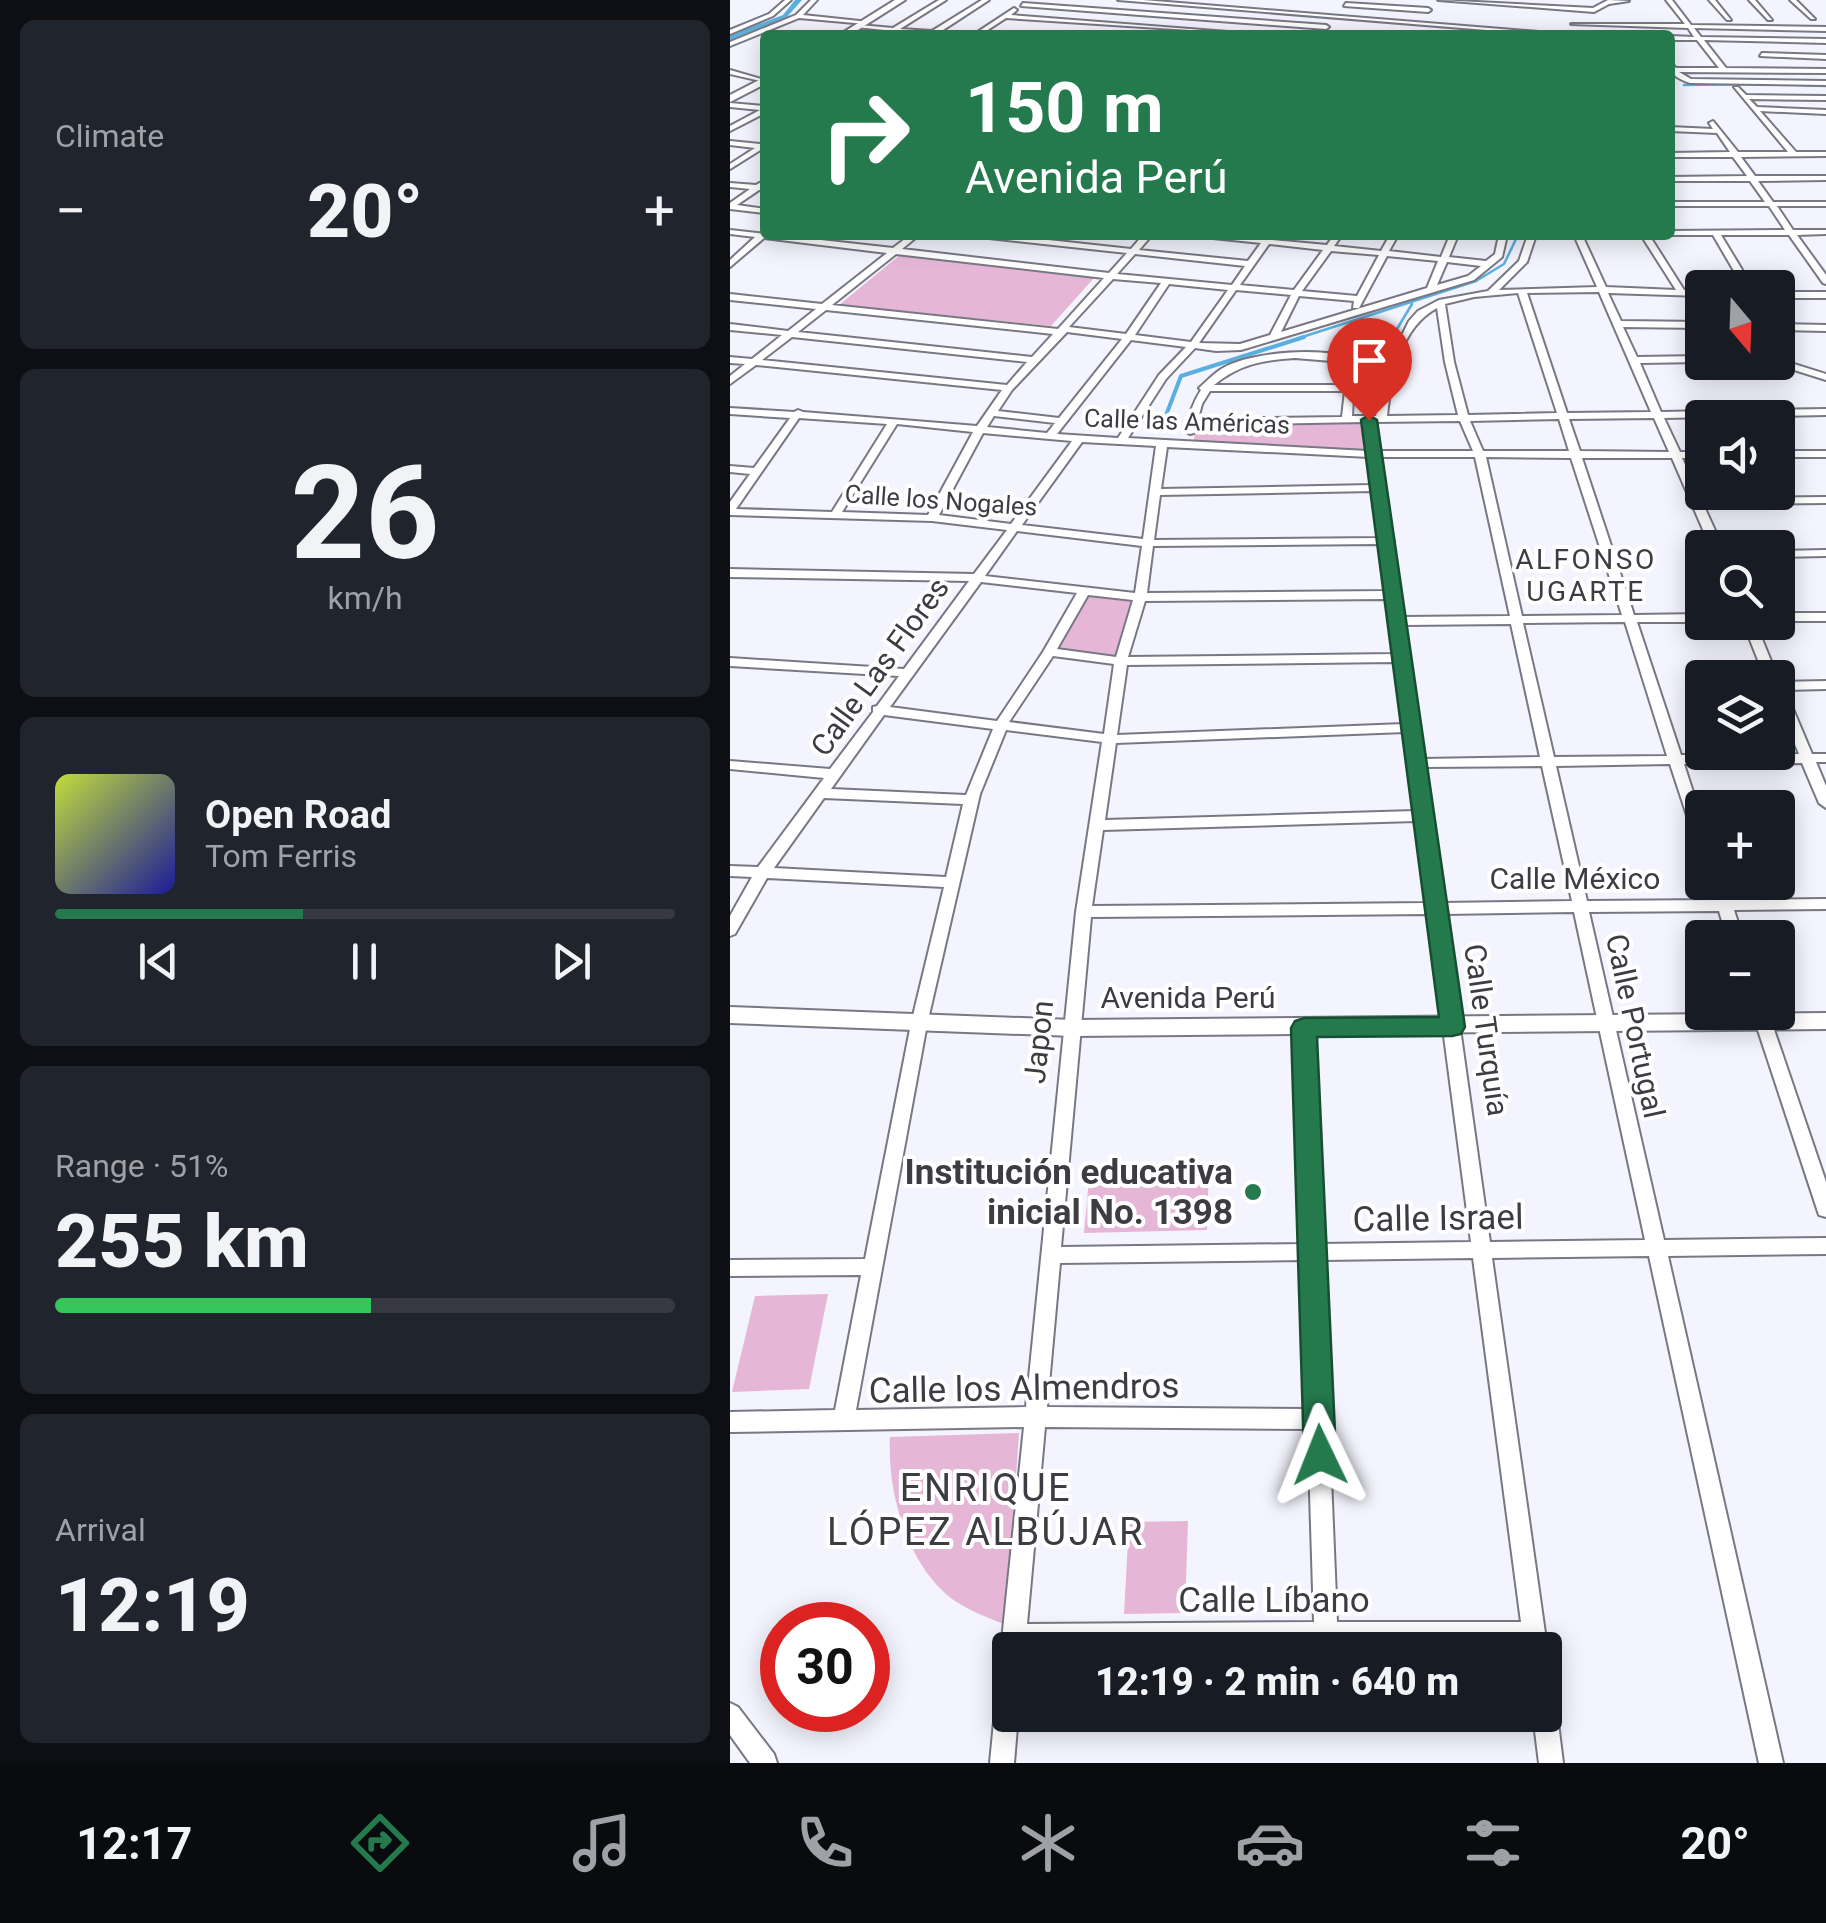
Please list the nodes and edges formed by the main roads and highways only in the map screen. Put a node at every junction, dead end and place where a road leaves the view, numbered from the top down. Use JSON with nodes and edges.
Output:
{"nodes":[{"id":1,"x":902,"y":0,"type":"edge"},
{"id":2,"x":852,"y":30,"type":"edge"},
{"id":3,"x":760,"y":83,"type":"edge"},
{"id":4,"x":730,"y":102,"type":"edge"}],
"edges":[{"from":1,"to":2,"type":"main road"},
{"from":3,"to":4,"type":"main road"}]}
